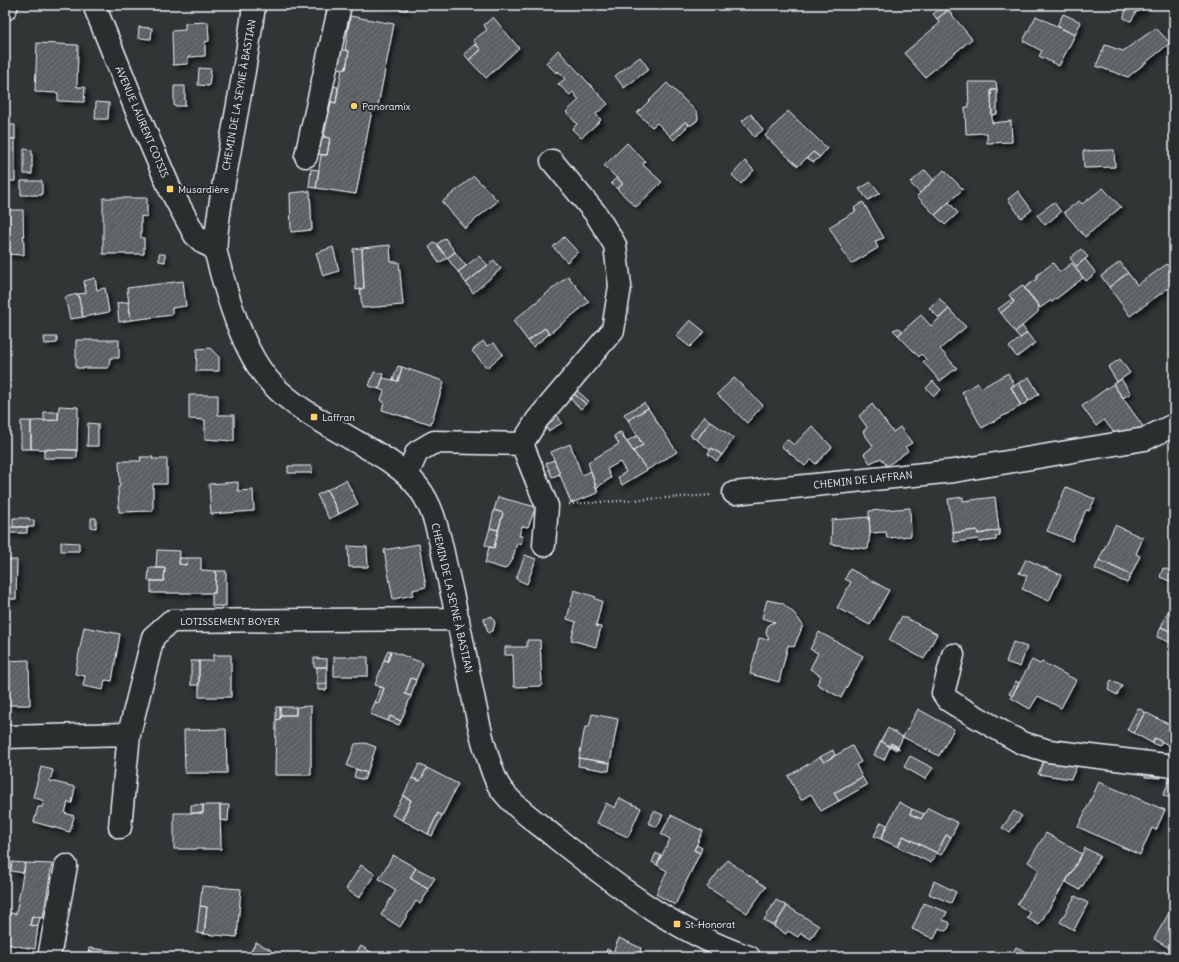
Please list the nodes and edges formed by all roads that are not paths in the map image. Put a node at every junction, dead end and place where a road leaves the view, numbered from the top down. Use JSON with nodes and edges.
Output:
{"nodes":[{"id":1,"x":7,"y":5,"type":"edge"},
{"id":2,"x":94,"y":5,"type":"edge"},
{"id":3,"x":254,"y":5,"type":"edge"},
{"id":4,"x":340,"y":5,"type":"edge"},
{"id":5,"x":5,"y":9,"type":"edge"},
{"id":6,"x":306,"y":156,"type":"dead end"},
{"id":7,"x":552,"y":161,"type":"dead end"},
{"id":8,"x":215,"y":248,"type":"junction"},
{"id":9,"x":1174,"y":425,"type":"edge"},
{"id":10,"x":522,"y":444,"type":"junction"},
{"id":11,"x":407,"y":475,"type":"junction"},
{"id":12,"x":734,"y":493,"type":"road end"},
{"id":13,"x":544,"y":545,"type":"dead end"},
{"id":14,"x":458,"y":619,"type":"junction"},
{"id":15,"x":953,"y":655,"type":"dead end"},
{"id":16,"x":129,"y":734,"type":"junction"},
{"id":17,"x":5,"y":737,"type":"edge"},
{"id":18,"x":1174,"y":766,"type":"edge"},
{"id":19,"x":120,"y":828,"type":"dead end"},
{"id":20,"x":66,"y":866,"type":"dead end"},
{"id":21,"x":49,"y":957,"type":"edge"},
{"id":22,"x":749,"y":957,"type":"edge"}],
"edges":[{"from":1,"to":5,"type":"street"},
{"from":2,"to":8,"type":"street","name":"AVENUE LAURENT COTSIS"},
{"from":3,"to":8,"type":"street","name":"CHEMIN DE LA SEYNE À BASTIAN"},
{"from":4,"to":6,"type":"street"},
{"from":7,"to":10,"type":"street"},
{"from":8,"to":11,"type":"street","name":"CHEMIN DE LA SEYNE À BASTIAN"},
{"from":9,"to":12,"type":"street","name":"CHEMIN DE LAFFRAN"},
{"from":10,"to":11,"type":"street"},
{"from":10,"to":13,"type":"street"},
{"from":11,"to":14,"type":"street","name":"CHEMIN DE LA SEYNE À BASTIAN"},
{"from":14,"to":16,"type":"street","name":"LOTISSEMENT BOYER"},
{"from":14,"to":22,"type":"street","name":"CHEMIN DE LA SEYNE À BASTIAN"},
{"from":15,"to":18,"type":"street"},
{"from":16,"to":17,"type":"street"},
{"from":16,"to":19,"type":"street","name":"LOTISSEMENT BOYER"},
{"from":20,"to":21,"type":"street"}]}
